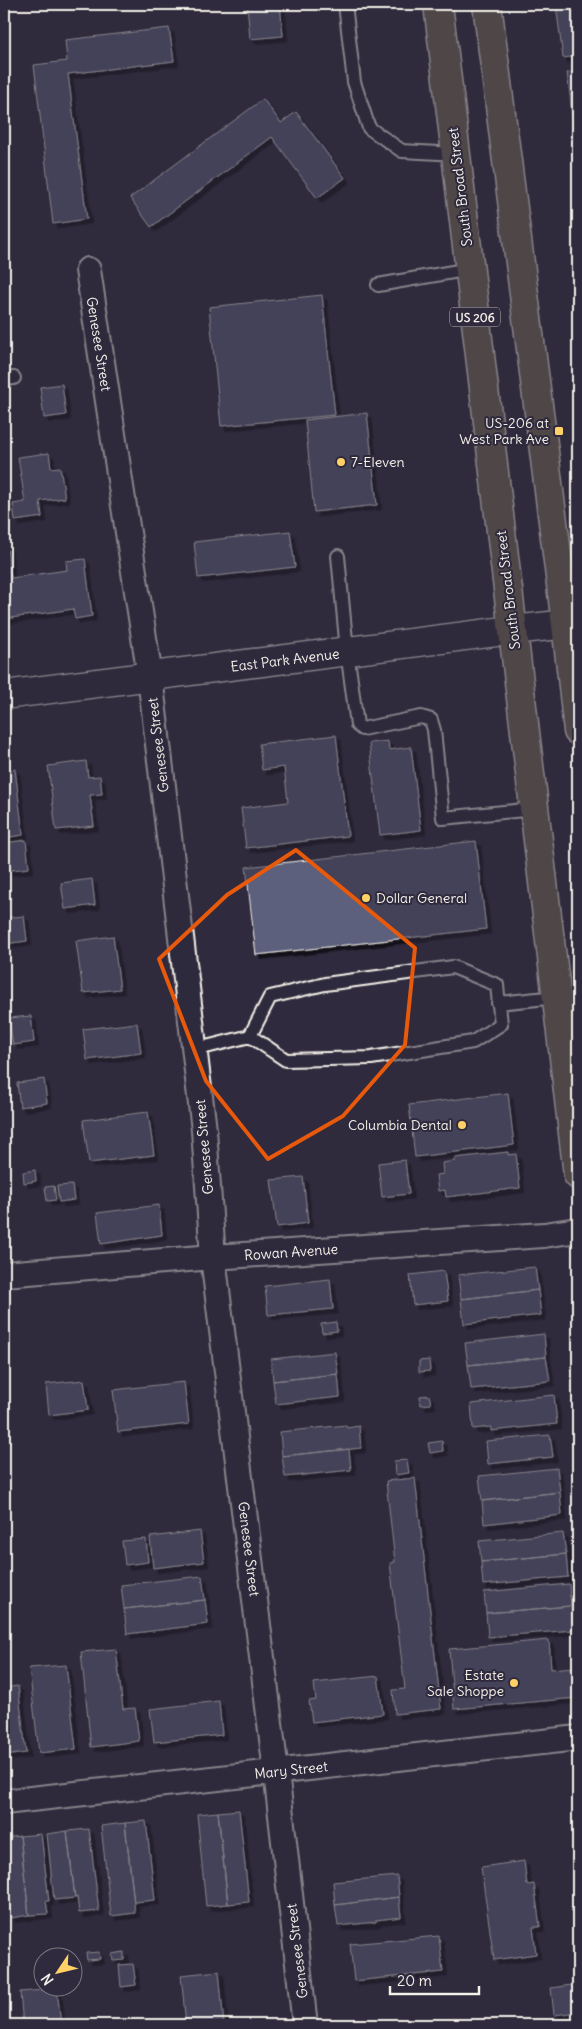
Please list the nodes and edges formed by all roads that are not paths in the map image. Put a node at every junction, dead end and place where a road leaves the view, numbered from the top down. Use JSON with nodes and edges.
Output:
{"nodes":[{"id":1,"x":345,"y":4,"type":"edge"},
{"id":2,"x":438,"y":4,"type":"edge"},
{"id":3,"x":488,"y":4,"type":"edge"},
{"id":4,"x":457,"y":154,"type":"junction"},
{"id":5,"x":470,"y":269,"type":"junction"},
{"id":6,"x":88,"y":270,"type":"dead end"},
{"id":7,"x":378,"y":285,"type":"dead end"},
{"id":8,"x":338,"y":556,"type":"dead end"},
{"id":9,"x":572,"y":624,"type":"edge"},
{"id":10,"x":512,"y":630,"type":"junction"},
{"id":11,"x":347,"y":652,"type":"junction"},
{"id":12,"x":150,"y":677,"type":"junction"},
{"id":13,"x":4,"y":695,"type":"edge"},
{"id":14,"x":578,"y":731,"type":"edge"},
{"id":15,"x":534,"y":809,"type":"junction"},
{"id":16,"x":557,"y":996,"type":"junction"},
{"id":17,"x":498,"y":1003,"type":"junction"},
{"id":18,"x":250,"y":1036,"type":"junction"},
{"id":19,"x":194,"y":1050,"type":"junction"},
{"id":20,"x":578,"y":1175,"type":"edge"},
{"id":21,"x":578,"y":1230,"type":"edge"},
{"id":22,"x":213,"y":1257,"type":"junction"},
{"id":23,"x":4,"y":1274,"type":"edge"},
{"id":24,"x":578,"y":1738,"type":"edge"},
{"id":25,"x":276,"y":1772,"type":"junction"},
{"id":26,"x":4,"y":1802,"type":"edge"},
{"id":27,"x":305,"y":2025,"type":"edge"}],
"edges":[{"from":1,"to":4,"type":"lane"},
{"from":2,"to":4,"type":"main road","name":"South Broad Street","number":"US 206"},
{"from":3,"to":9,"type":"main road"},
{"from":4,"to":5,"type":"main road","name":"South Broad Street","number":"US 206"},
{"from":5,"to":7,"type":"lane"},
{"from":5,"to":10,"type":"main road","name":"South Broad Street","number":"US 206"},
{"from":6,"to":12,"type":"street","name":"Genesee Street"},
{"from":8,"to":11,"type":"lane"},
{"from":9,"to":10,"type":"street","name":"East Park Avenue"},
{"from":9,"to":14,"type":"main road"},
{"from":10,"to":11,"type":"street","name":"East Park Avenue"},
{"from":10,"to":15,"type":"main road","name":"South Broad Street","number":"US 206"},
{"from":11,"to":12,"type":"street","name":"East Park Avenue"},
{"from":11,"to":15,"type":"lane"},
{"from":12,"to":13,"type":"street","name":"East Park Avenue"},
{"from":12,"to":19,"type":"street","name":"Genesee Street"},
{"from":15,"to":16,"type":"main road","name":"South Broad Street","number":"US 206"},
{"from":16,"to":17,"type":"lane"},
{"from":16,"to":20,"type":"main road","name":"South Broad Street","number":"US 206"},
{"from":17,"to":18,"type":"lane"},
{"from":17,"to":18,"type":"lane"},
{"from":18,"to":19,"type":"lane"},
{"from":19,"to":22,"type":"street","name":"Genesee Street"},
{"from":21,"to":22,"type":"street","name":"Rowan Avenue"},
{"from":22,"to":23,"type":"street","name":"Rowan Avenue"},
{"from":22,"to":25,"type":"street","name":"Genesee Street"},
{"from":24,"to":25,"type":"street","name":"Mary Street"},
{"from":25,"to":26,"type":"street","name":"Mary Street"},
{"from":25,"to":27,"type":"street","name":"Genesee Street"}]}
